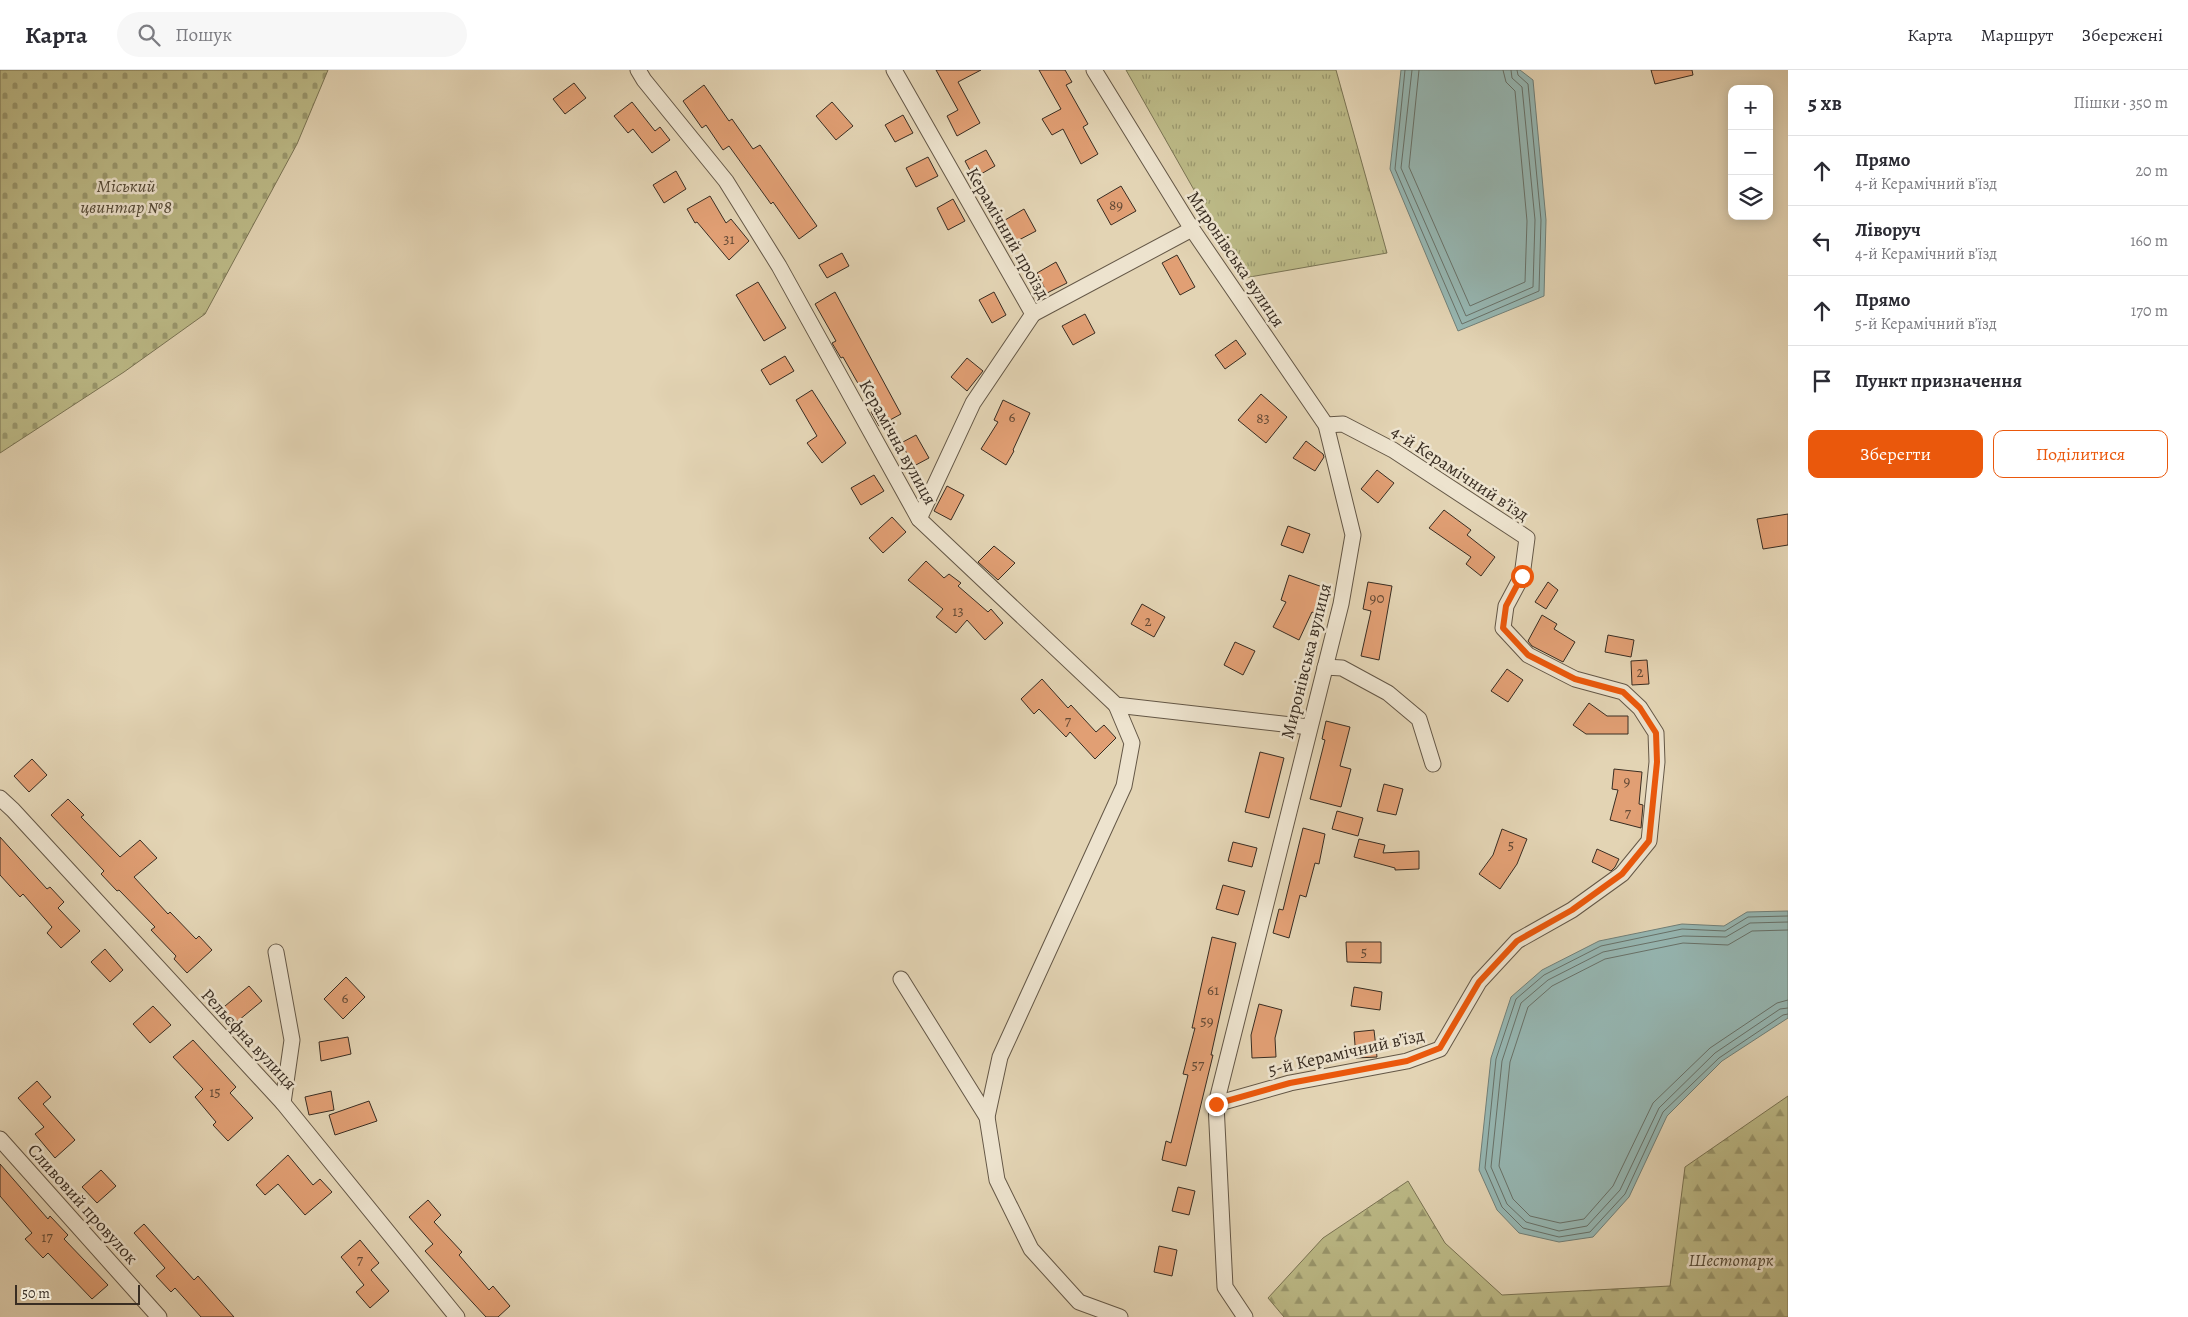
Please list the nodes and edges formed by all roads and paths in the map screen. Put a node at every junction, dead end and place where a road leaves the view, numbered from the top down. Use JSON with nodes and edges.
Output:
{"nodes":[{"id":1,"x":638,"y":70,"type":"edge"},
{"id":2,"x":894,"y":70,"type":"edge"},
{"id":3,"x":1094,"y":70,"type":"edge"},
{"id":4,"x":1192,"y":229,"type":"junction"},
{"id":5,"x":1033,"y":314,"type":"junction"},
{"id":6,"x":1326,"y":425,"type":"junction"},
{"id":7,"x":919,"y":519,"type":"junction"},
{"id":8,"x":1325,"y":667,"type":"junction"},
{"id":9,"x":1116,"y":705,"type":"junction"},
{"id":10,"x":1309,"y":727,"type":"junction"},
{"id":11,"x":1433,"y":764,"type":"dead end"},
{"id":12,"x":0,"y":798,"type":"edge"},
{"id":13,"x":1572,"y":910,"type":"joint"},
{"id":14,"x":276,"y":952,"type":"dead end"},
{"id":15,"x":901,"y":978,"type":"dead end"},
{"id":16,"x":283,"y":1102,"type":"junction"},
{"id":17,"x":1216,"y":1104,"type":"junction"},
{"id":18,"x":987,"y":1117,"type":"junction"},
{"id":19,"x":0,"y":1139,"type":"edge"},
{"id":20,"x":159,"y":1317,"type":"edge"},
{"id":21,"x":456,"y":1317,"type":"edge"},
{"id":22,"x":1120,"y":1317,"type":"edge"},
{"id":23,"x":1245,"y":1317,"type":"edge"}],
"edges":[{"from":1,"to":7,"type":"street","name":"Керамічна вулиця"},
{"from":2,"to":5,"type":"street","name":"Керамічний проїзд"},
{"from":3,"to":4,"type":"street","name":"Миронівська вулиця"},
{"from":4,"to":5,"type":"street"},
{"from":4,"to":6,"type":"street","name":"Миронівська вулиця"},
{"from":5,"to":7,"type":"street","name":"Керамічний проїзд"},
{"from":6,"to":8,"type":"street","name":"Миронівська вулиця"},
{"from":6,"to":13,"type":"street","name":"4-й Керамічний в’їзд"},
{"from":7,"to":9,"type":"street","name":"Керамічна вулиця"},
{"from":8,"to":10,"type":"street","name":"Миронівська вулиця"},
{"from":8,"to":11,"type":"street"},
{"from":9,"to":10,"type":"street"},
{"from":9,"to":18,"type":"street"},
{"from":10,"to":17,"type":"street","name":"Миронівська вулиця"},
{"from":12,"to":16,"type":"street","name":"Рельєфна вулиця"},
{"from":13,"to":17,"type":"street","name":"5-й Керамічний в’їзд"},
{"from":14,"to":16,"type":"street"},
{"from":15,"to":18,"type":"street"},
{"from":16,"to":21,"type":"street","name":"Рельєфна вулиця"},
{"from":17,"to":23,"type":"street","name":"Миронівська вулиця"},
{"from":18,"to":22,"type":"street"},
{"from":19,"to":20,"type":"street","name":"Сливовий провулок"}]}
